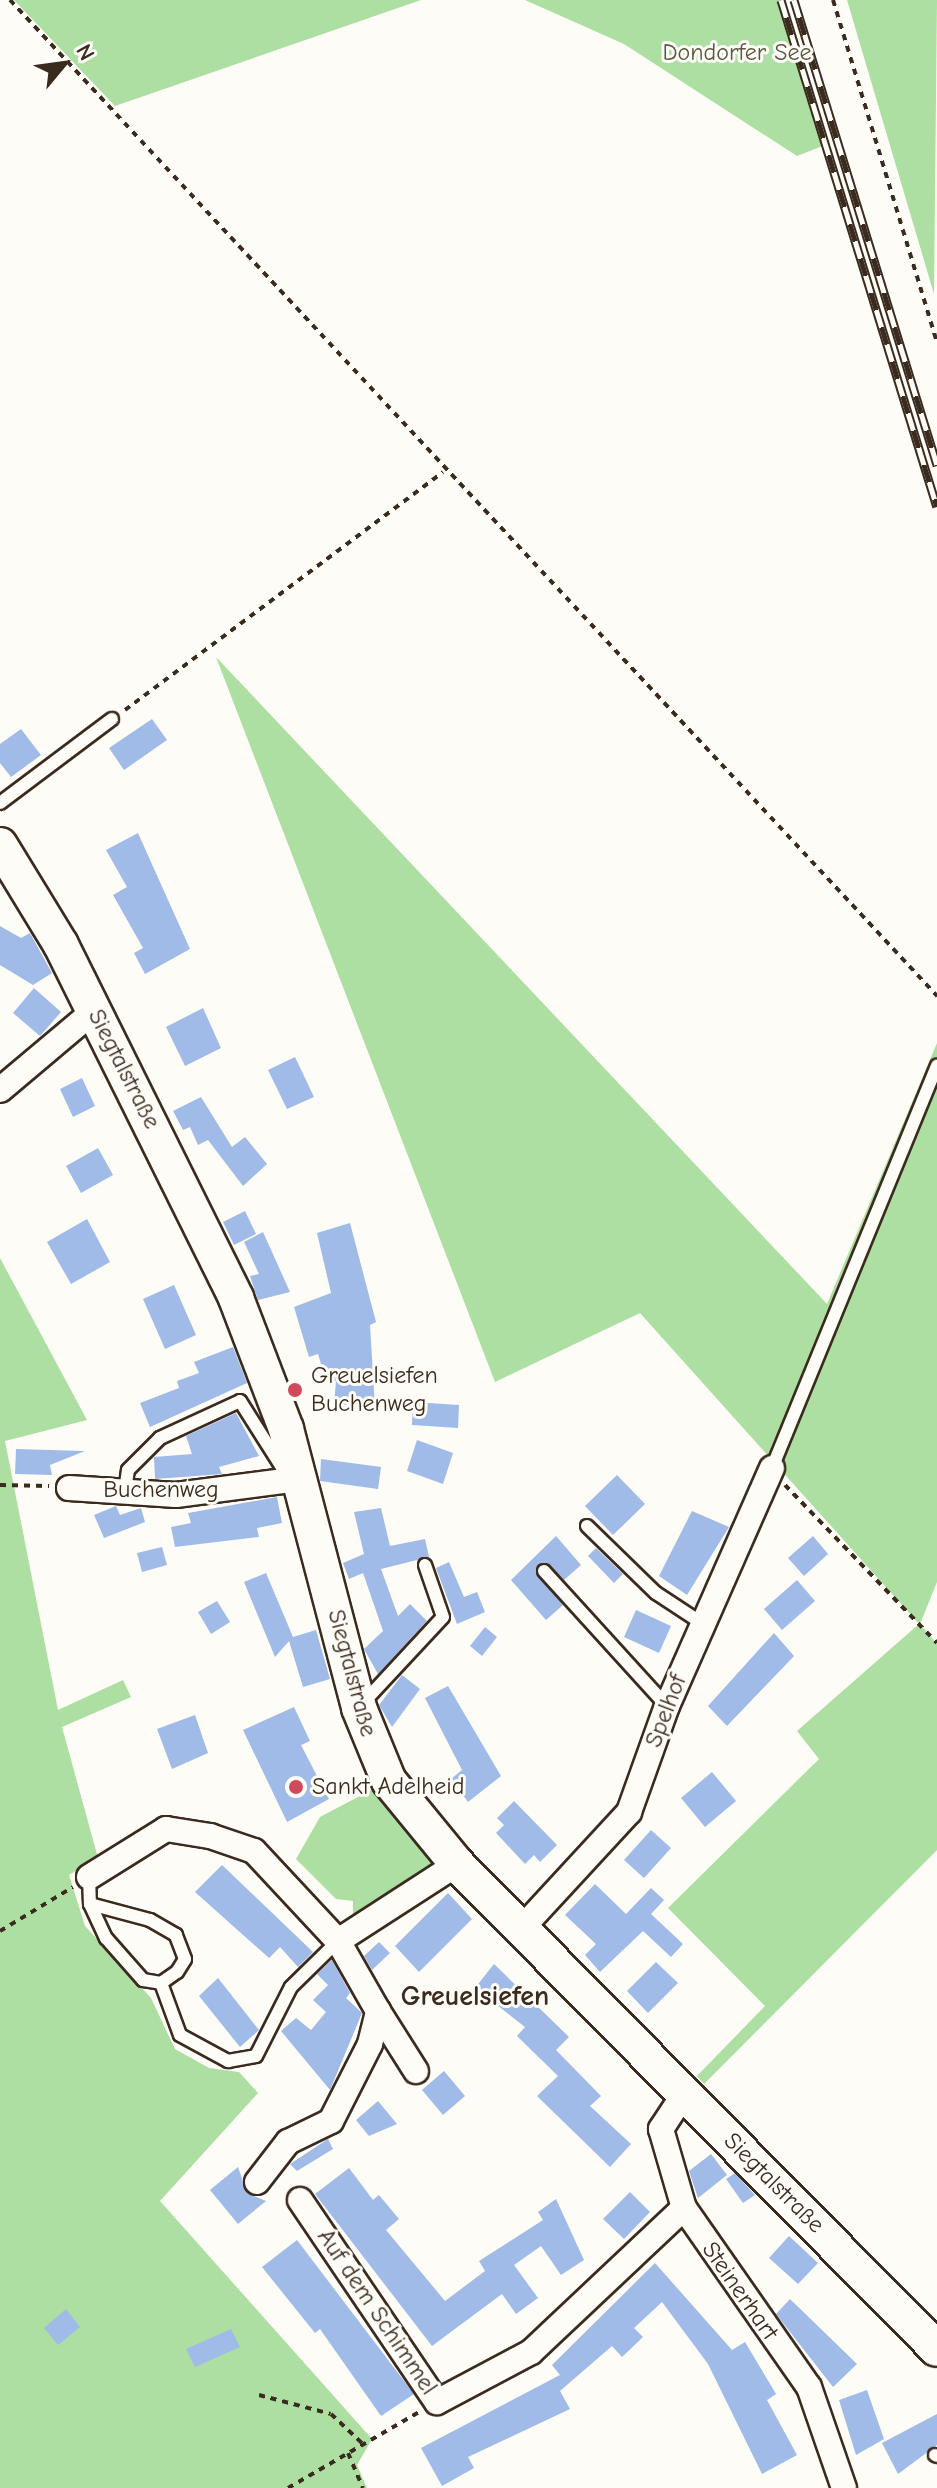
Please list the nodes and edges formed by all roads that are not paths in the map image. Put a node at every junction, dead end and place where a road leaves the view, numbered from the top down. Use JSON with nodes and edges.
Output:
{"nodes":[{"id":1,"x":112,"y":719,"type":"road end"},
{"id":2,"x":0,"y":803,"type":"edge"},
{"id":3,"x":0,"y":845,"type":"edge"},
{"id":4,"x":95,"y":1010,"type":"junction"},
{"id":5,"x":937,"y":1066,"type":"edge"},
{"id":6,"x":0,"y":1090,"type":"edge"},
{"id":7,"x":770,"y":1474,"type":"joint"},
{"id":8,"x":295,"y":1480,"type":"junction"},
{"id":9,"x":69,"y":1488,"type":"road end"},
{"id":10,"x":125,"y":1491,"type":"junction"},
{"id":11,"x":587,"y":1526,"type":"dead end"},
{"id":12,"x":425,"y":1565,"type":"dead end"},
{"id":13,"x":544,"y":1571,"type":"dead end"},
{"id":14,"x":703,"y":1624,"type":"junction"},
{"id":15,"x":667,"y":1706,"type":"junction"},
{"id":16,"x":359,"y":1708,"type":"junction"},
{"id":17,"x":457,"y":1864,"type":"junction"},
{"id":18,"x":89,"y":1877,"type":"joint"},
{"id":19,"x":90,"y":1904,"type":"junction"},
{"id":20,"x":522,"y":1928,"type":"junction"},
{"id":21,"x":338,"y":1941,"type":"junction"},
{"id":22,"x":161,"y":1983,"type":"junction"},
{"id":23,"x":378,"y":2011,"type":"junction"},
{"id":24,"x":416,"y":2071,"type":"dead end"},
{"id":25,"x":684,"y":2094,"type":"junction"},
{"id":26,"x":257,"y":2182,"type":"dead end"},
{"id":27,"x":300,"y":2200,"type":"dead end"},
{"id":28,"x":684,"y":2208,"type":"junction"},
{"id":29,"x":937,"y":2349,"type":"edge"},
{"id":30,"x":844,"y":2488,"type":"edge"}],
"edges":[{"from":1,"to":2,"type":"lane"},
{"from":3,"to":4,"type":"main road","name":"Siegtalstraße"},
{"from":4,"to":6,"type":"street"},
{"from":4,"to":8,"type":"main road","name":"Siegtalstraße"},
{"from":5,"to":7,"type":"lane"},
{"from":7,"to":14,"type":"street","name":"Spelhof"},
{"from":8,"to":10,"type":"street","name":"Buchenweg"},
{"from":8,"to":10,"type":"lane"},
{"from":8,"to":16,"type":"main road","name":"Siegtalstraße"},
{"from":9,"to":10,"type":"street","name":"Buchenweg"},
{"from":11,"to":14,"type":"lane"},
{"from":12,"to":16,"type":"lane"},
{"from":13,"to":15,"type":"lane"},
{"from":14,"to":15,"type":"street","name":"Spelhof"},
{"from":15,"to":20,"type":"street","name":"Spelhof"},
{"from":16,"to":17,"type":"main road","name":"Siegtalstraße"},
{"from":17,"to":20,"type":"main road","name":"Siegtalstraße"},
{"from":17,"to":21,"type":"street"},
{"from":18,"to":19,"type":"lane"},
{"from":18,"to":21,"type":"street"},
{"from":19,"to":22,"type":"lane"},
{"from":19,"to":22,"type":"lane"},
{"from":20,"to":25,"type":"main road","name":"Siegtalstraße"},
{"from":21,"to":22,"type":"lane"},
{"from":21,"to":23,"type":"street"},
{"from":23,"to":24,"type":"street"},
{"from":23,"to":26,"type":"street"},
{"from":25,"to":28,"type":"street","name":"Steinerhart"},
{"from":25,"to":29,"type":"main road","name":"Siegtalstraße"},
{"from":27,"to":28,"type":"street","name":"Auf dem Schimmel"},
{"from":28,"to":30,"type":"street","name":"Steinerhart"}]}
